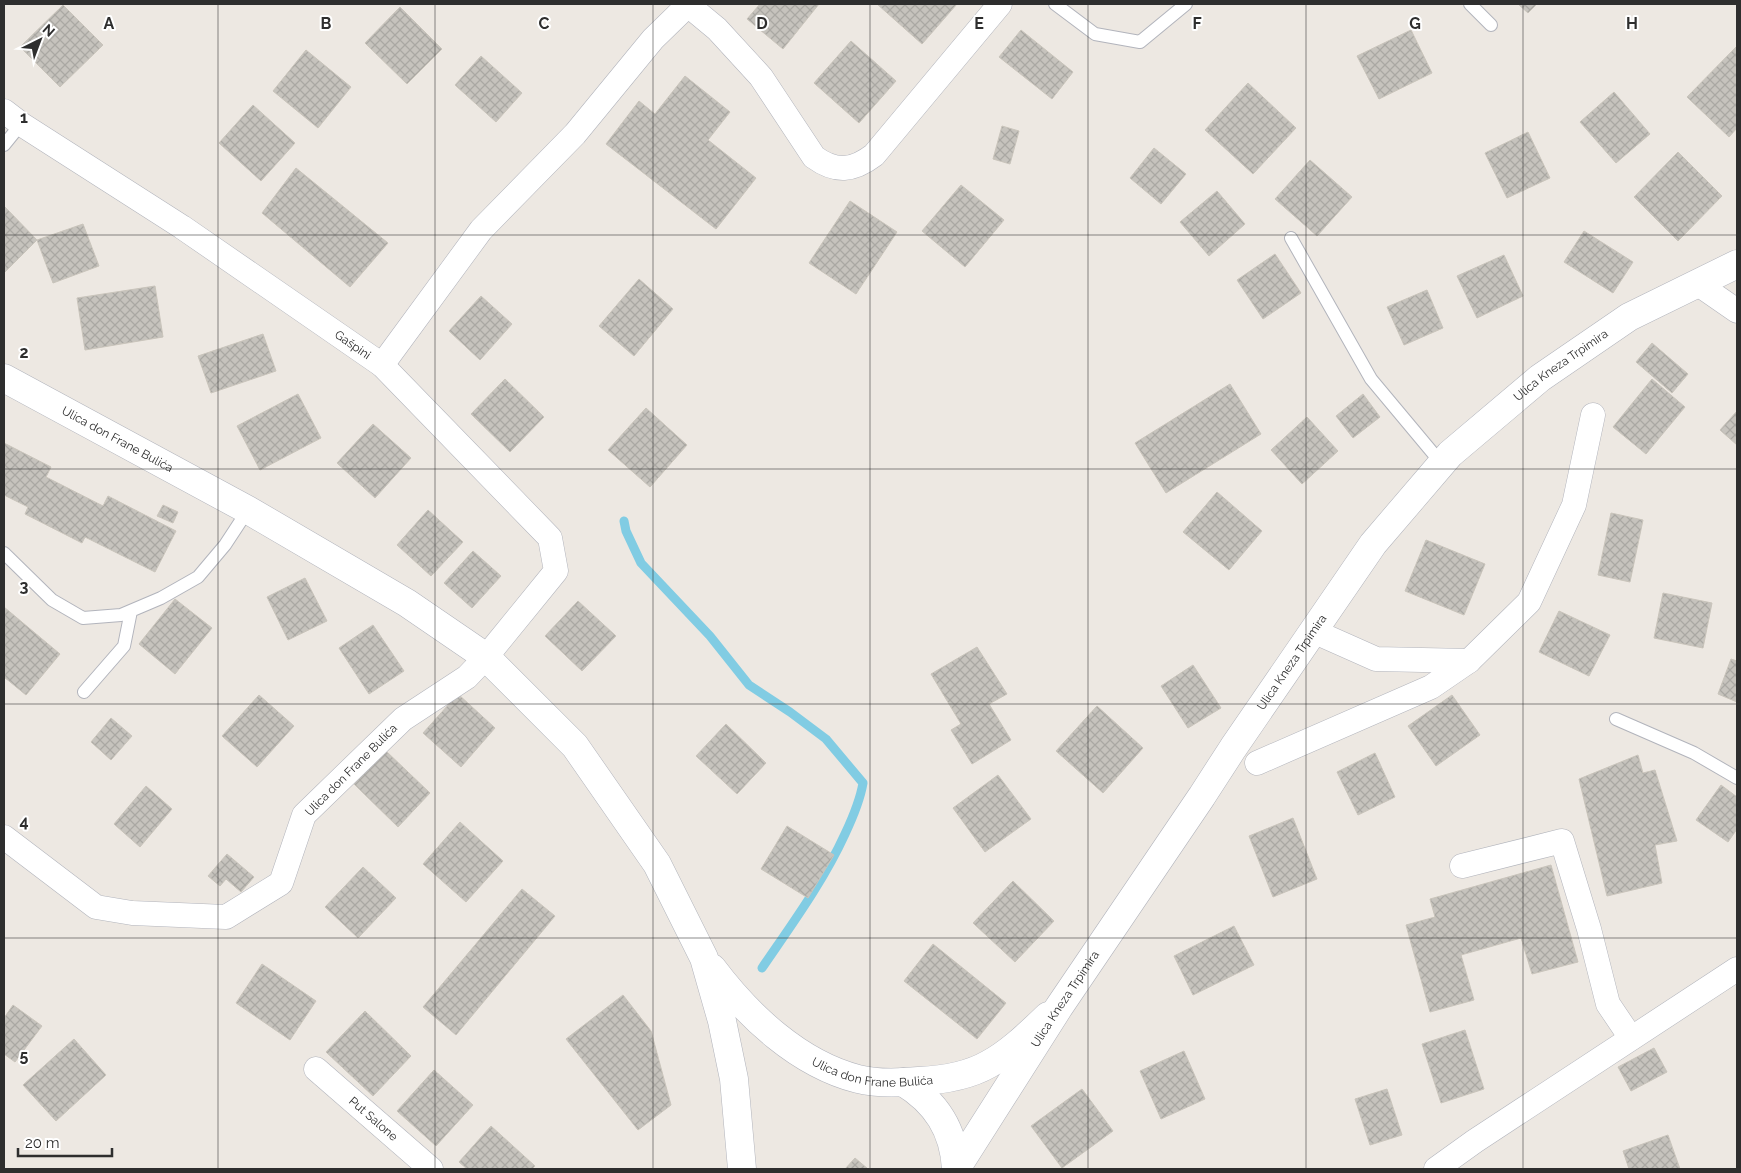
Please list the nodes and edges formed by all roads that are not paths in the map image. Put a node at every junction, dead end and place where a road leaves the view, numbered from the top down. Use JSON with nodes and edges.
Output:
{"nodes":[{"id":1,"x":689,"y":4,"type":"edge"},
{"id":2,"x":1000,"y":4,"type":"edge"},
{"id":3,"x":1055,"y":4,"type":"edge"},
{"id":4,"x":1186,"y":4,"type":"edge"},
{"id":5,"x":1470,"y":4,"type":"edge"},
{"id":6,"x":1491,"y":25,"type":"dead end"},
{"id":7,"x":12,"y":117,"type":"edge"},
{"id":8,"x":4,"y":145,"type":"edge"},
{"id":9,"x":1291,"y":238,"type":"dead end"},
{"id":10,"x":1737,"y":264,"type":"edge"},
{"id":11,"x":1698,"y":284,"type":"junction"},
{"id":12,"x":1737,"y":311,"type":"edge"},
{"id":13,"x":382,"y":365,"type":"junction"},
{"id":14,"x":4,"y":378,"type":"edge"},
{"id":15,"x":1593,"y":414,"type":"dead end"},
{"id":16,"x":1442,"y":464,"type":"junction"},
{"id":17,"x":248,"y":510,"type":"junction"},
{"id":18,"x":4,"y":553,"type":"edge"},
{"id":19,"x":131,"y":611,"type":"junction"},
{"id":20,"x":1313,"y":632,"type":"junction"},
{"id":21,"x":486,"y":657,"type":"junction"},
{"id":22,"x":1469,"y":661,"type":"junction"},
{"id":23,"x":84,"y":692,"type":"dead end"},
{"id":24,"x":1616,"y":719,"type":"dead end"},
{"id":25,"x":1257,"y":763,"type":"dead end"},
{"id":26,"x":1737,"y":778,"type":"edge"},
{"id":27,"x":4,"y":837,"type":"edge"},
{"id":28,"x":1462,"y":866,"type":"dead end"},
{"id":29,"x":704,"y":958,"type":"junction"},
{"id":30,"x":1737,"y":969,"type":"edge"},
{"id":31,"x":1059,"y":1007,"type":"junction"},
{"id":32,"x":1631,"y":1038,"type":"junction"},
{"id":33,"x":316,"y":1069,"type":"dead end"},
{"id":34,"x":903,"y":1082,"type":"junction"},
{"id":35,"x":431,"y":1169,"type":"edge"},
{"id":36,"x":742,"y":1169,"type":"edge"},
{"id":37,"x":956,"y":1169,"type":"edge"},
{"id":38,"x":1436,"y":1169,"type":"edge"}],
"edges":[{"from":1,"to":2,"type":"street"},
{"from":1,"to":13,"type":"street"},
{"from":3,"to":4,"type":"lane"},
{"from":5,"to":6,"type":"lane"},
{"from":7,"to":8,"type":"lane"},
{"from":7,"to":13,"type":"street","name":"Gašpini"},
{"from":9,"to":16,"type":"lane"},
{"from":10,"to":11,"type":"street","name":"Ulica Kneza Trpimira"},
{"from":11,"to":12,"type":"street"},
{"from":11,"to":16,"type":"street","name":"Ulica Kneza Trpimira"},
{"from":13,"to":21,"type":"street","name":"Gašpini"},
{"from":14,"to":17,"type":"street","name":"Ulica don Frane Bulića"},
{"from":15,"to":22,"type":"street"},
{"from":16,"to":20,"type":"street","name":"Ulica Kneza Trpimira"},
{"from":17,"to":19,"type":"lane"},
{"from":17,"to":21,"type":"street","name":"Ulica don Frane Bulića"},
{"from":18,"to":19,"type":"lane"},
{"from":19,"to":23,"type":"lane"},
{"from":20,"to":22,"type":"street"},
{"from":20,"to":31,"type":"street","name":"Ulica Kneza Trpimira"},
{"from":21,"to":27,"type":"street","name":"Ulica don Frane Bulića"},
{"from":21,"to":29,"type":"street","name":"Ulica don Frane Bulića"},
{"from":22,"to":25,"type":"street"},
{"from":24,"to":26,"type":"lane"},
{"from":28,"to":32,"type":"street"},
{"from":29,"to":34,"type":"street","name":"Ulica don Frane Bulića"},
{"from":29,"to":36,"type":"street","name":"Ulica don Frane Bulića"},
{"from":30,"to":32,"type":"street"},
{"from":31,"to":34,"type":"street","name":"Ulica don Frane Bulića"},
{"from":31,"to":37,"type":"street","name":"Ulica Kneza Trpimira"},
{"from":32,"to":38,"type":"street"},
{"from":33,"to":35,"type":"street","name":"Put Salone"},
{"from":34,"to":37,"type":"street"}]}
